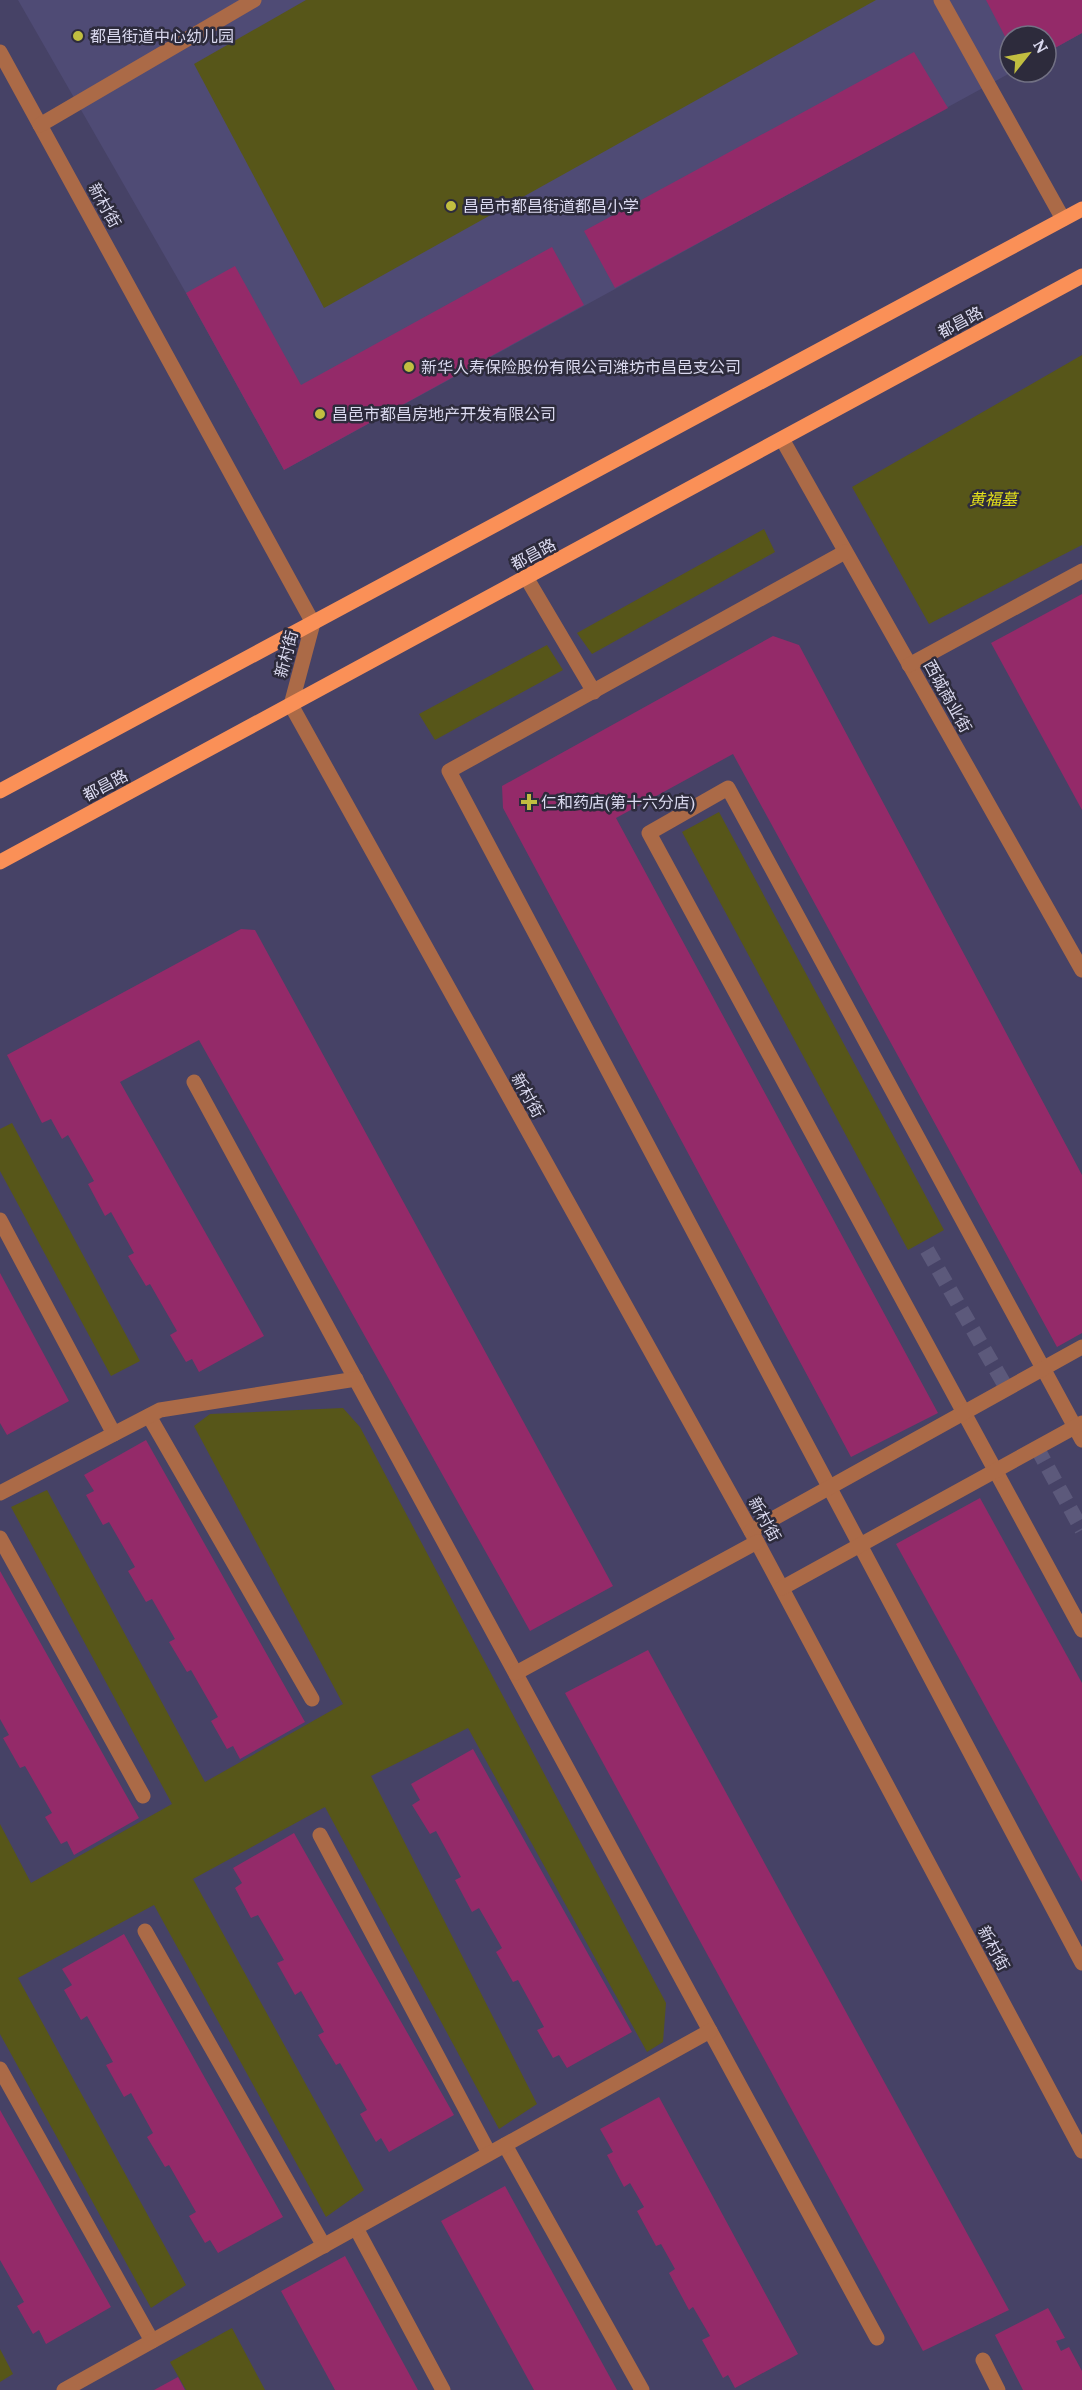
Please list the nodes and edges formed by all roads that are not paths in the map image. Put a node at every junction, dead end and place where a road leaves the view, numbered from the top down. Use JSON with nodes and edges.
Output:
{"nodes":[{"id":1,"x":254,"y":0,"type":"edge"},
{"id":2,"x":941,"y":0,"type":"edge"},
{"id":3,"x":0,"y":52,"type":"edge"},
{"id":4,"x":40,"y":125,"type":"junction"},
{"id":5,"x":1082,"y":209,"type":"edge"},
{"id":6,"x":1063,"y":219,"type":"junction"},
{"id":7,"x":1082,"y":276,"type":"edge"},
{"id":8,"x":782,"y":439,"type":"junction"},
{"id":9,"x":845,"y":552,"type":"junction"},
{"id":10,"x":1082,"y":571,"type":"edge"},
{"id":11,"x":526,"y":577,"type":"junction"},
{"id":12,"x":313,"y":623,"type":"junction"},
{"id":13,"x":909,"y":665,"type":"junction"},
{"id":14,"x":594,"y":692,"type":"junction"},
{"id":15,"x":291,"y":705,"type":"junction"},
{"id":16,"x":0,"y":791,"type":"edge"},
{"id":17,"x":0,"y":862,"type":"edge"},
{"id":18,"x":1082,"y":970,"type":"edge"},
{"id":19,"x":194,"y":1082,"type":"dead end"},
{"id":20,"x":0,"y":1220,"type":"edge"},
{"id":21,"x":1082,"y":1347,"type":"edge"},
{"id":22,"x":1044,"y":1368,"type":"junction"},
{"id":23,"x":356,"y":1379,"type":"junction"},
{"id":24,"x":964,"y":1412,"type":"junction"},
{"id":25,"x":149,"y":1416,"type":"junction"},
{"id":26,"x":1080,"y":1430,"type":"edge"},
{"id":27,"x":114,"y":1434,"type":"junction"},
{"id":28,"x":996,"y":1471,"type":"junction"},
{"id":29,"x":829,"y":1487,"type":"junction"},
{"id":30,"x":0,"y":1493,"type":"edge"},
{"id":31,"x":754,"y":1536,"type":"junction"},
{"id":32,"x":0,"y":1538,"type":"edge"},
{"id":33,"x":860,"y":1545,"type":"junction"},
{"id":34,"x":782,"y":1588,"type":"junction"},
{"id":35,"x":1082,"y":1630,"type":"edge"},
{"id":36,"x":516,"y":1673,"type":"junction"},
{"id":37,"x":312,"y":1699,"type":"dead end"},
{"id":38,"x":143,"y":1796,"type":"dead end"},
{"id":39,"x":320,"y":1835,"type":"dead end"},
{"id":40,"x":145,"y":1931,"type":"dead end"},
{"id":41,"x":1082,"y":1963,"type":"edge"},
{"id":42,"x":710,"y":2031,"type":"junction"},
{"id":43,"x":0,"y":2069,"type":"edge"},
{"id":44,"x":505,"y":2145,"type":"junction"},
{"id":45,"x":1082,"y":2151,"type":"edge"},
{"id":46,"x":489,"y":2153,"type":"junction"},
{"id":47,"x":356,"y":2228,"type":"junction"},
{"id":48,"x":324,"y":2246,"type":"junction"},
{"id":49,"x":877,"y":2338,"type":"dead end"},
{"id":50,"x":153,"y":2341,"type":"junction"},
{"id":51,"x":983,"y":2360,"type":"dead end"},
{"id":52,"x":64,"y":2390,"type":"edge"},
{"id":53,"x":443,"y":2390,"type":"edge"},
{"id":54,"x":642,"y":2390,"type":"edge"},
{"id":55,"x":998,"y":2390,"type":"edge"}],
"edges":[{"from":1,"to":4,"type":"street"},
{"from":2,"to":6,"type":"street"},
{"from":3,"to":4,"type":"street","name":"新村街"},
{"from":4,"to":12,"type":"street","name":"新村街"},
{"from":5,"to":6,"type":"main road"},
{"from":6,"to":12,"type":"main road"},
{"from":7,"to":8,"type":"main road","name":"都昌路"},
{"from":8,"to":9,"type":"street","name":"西城商业街"},
{"from":8,"to":11,"type":"main road","name":"都昌路"},
{"from":9,"to":13,"type":"street","name":"西城商业街"},
{"from":9,"to":14,"type":"street"},
{"from":10,"to":13,"type":"street"},
{"from":11,"to":14,"type":"street"},
{"from":11,"to":15,"type":"main road","name":"都昌路"},
{"from":12,"to":15,"type":"street","name":"新村街"},
{"from":12,"to":16,"type":"main road"},
{"from":13,"to":18,"type":"street","name":"西城商业街"},
{"from":14,"to":29,"type":"street"},
{"from":15,"to":17,"type":"main road","name":"都昌路"},
{"from":15,"to":31,"type":"street","name":"新村街"},
{"from":19,"to":23,"type":"street"},
{"from":20,"to":27,"type":"street"},
{"from":21,"to":22,"type":"street"},
{"from":22,"to":24,"type":"street"},
{"from":22,"to":24,"type":"street"},
{"from":22,"to":26,"type":"street"},
{"from":23,"to":25,"type":"street"},
{"from":23,"to":36,"type":"street"},
{"from":24,"to":28,"type":"street"},
{"from":24,"to":29,"type":"street"},
{"from":25,"to":27,"type":"street"},
{"from":25,"to":37,"type":"street"},
{"from":26,"to":28,"type":"street"},
{"from":27,"to":30,"type":"street"},
{"from":28,"to":33,"type":"street"},
{"from":28,"to":35,"type":"street"},
{"from":29,"to":31,"type":"street"},
{"from":29,"to":33,"type":"street"},
{"from":31,"to":34,"type":"street","name":"新村街"},
{"from":31,"to":36,"type":"street"},
{"from":32,"to":38,"type":"street"},
{"from":33,"to":34,"type":"street"},
{"from":33,"to":41,"type":"street"},
{"from":34,"to":45,"type":"street","name":"新村街"},
{"from":36,"to":42,"type":"street"},
{"from":39,"to":46,"type":"street"},
{"from":40,"to":48,"type":"street"},
{"from":42,"to":44,"type":"street"},
{"from":42,"to":49,"type":"street"},
{"from":43,"to":50,"type":"street"},
{"from":44,"to":46,"type":"street"},
{"from":44,"to":54,"type":"street"},
{"from":46,"to":47,"type":"street"},
{"from":47,"to":48,"type":"street"},
{"from":47,"to":53,"type":"street"},
{"from":48,"to":50,"type":"street"},
{"from":50,"to":52,"type":"street"},
{"from":51,"to":55,"type":"street"}]}
